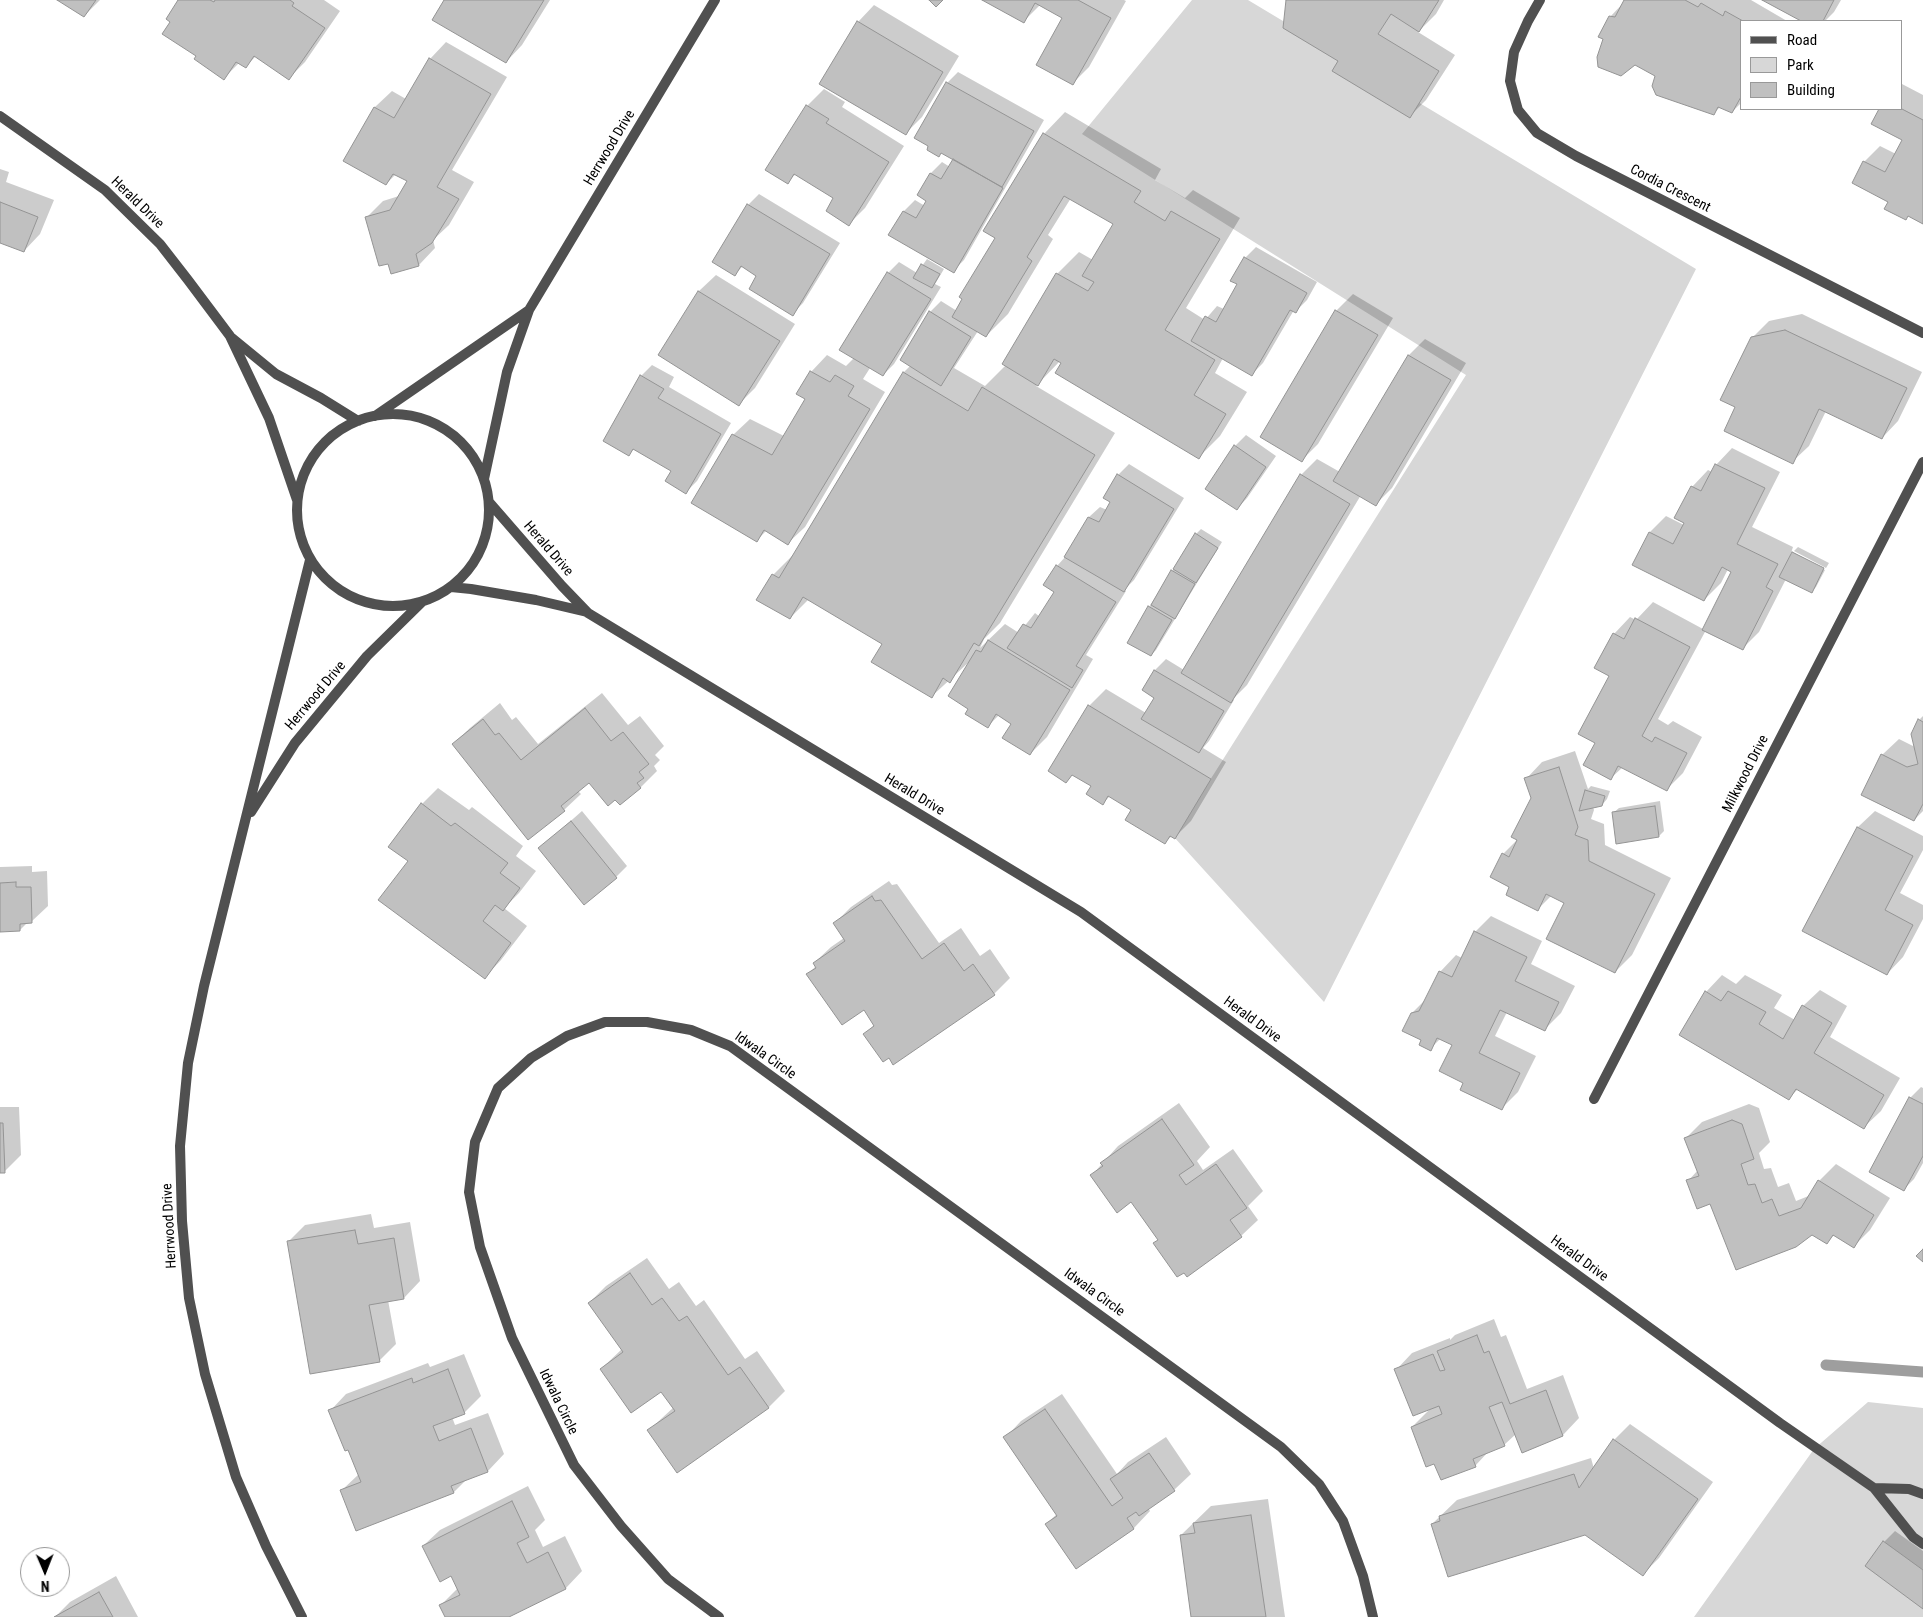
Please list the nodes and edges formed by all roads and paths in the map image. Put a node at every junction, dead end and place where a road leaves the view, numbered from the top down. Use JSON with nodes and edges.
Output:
{"nodes":[{"id":1,"x":715,"y":0,"type":"edge"},
{"id":2,"x":1540,"y":0,"type":"edge"},
{"id":3,"x":0,"y":116,"type":"edge"},
{"id":4,"x":529,"y":310,"type":"junction"},
{"id":5,"x":1923,"y":333,"type":"edge"},
{"id":6,"x":230,"y":336,"type":"junction"},
{"id":7,"x":375,"y":416,"type":"junction"},
{"id":8,"x":358,"y":421,"type":"junction"},
{"id":9,"x":1923,"y":462,"type":"edge"},
{"id":10,"x":484,"y":479,"type":"junction"},
{"id":11,"x":297,"y":501,"type":"junction"},
{"id":12,"x":489,"y":502,"type":"junction"},
{"id":13,"x":310,"y":560,"type":"junction"},
{"id":14,"x":451,"y":587,"type":"junction"},
{"id":15,"x":422,"y":602,"type":"junction"},
{"id":16,"x":588,"y":613,"type":"junction"},
{"id":17,"x":246,"y":819,"type":"junction"},
{"id":18,"x":1594,"y":1099,"type":"dead end"},
{"id":19,"x":1874,"y":1488,"type":"junction"},
{"id":20,"x":1923,"y":1494,"type":"edge"},
{"id":21,"x":1923,"y":1544,"type":"edge"},
{"id":22,"x":302,"y":1617,"type":"edge"},
{"id":23,"x":719,"y":1617,"type":"edge"},
{"id":24,"x":1373,"y":1617,"type":"edge"}],
"edges":[{"from":1,"to":4,"type":"street","name":"Herrwood Drive"},
{"from":2,"to":5,"type":"street","name":"Cordia Crescent"},
{"from":3,"to":6,"type":"street","name":"Herald Drive"},
{"from":4,"to":7,"type":"street","name":"Herrwood Drive"},
{"from":4,"to":10,"type":"street","name":"Herrwood Drive"},
{"from":6,"to":8,"type":"street","name":"Herald Drive"},
{"from":6,"to":11,"type":"street","name":"Herald Drive"},
{"from":7,"to":8,"type":"street"},
{"from":7,"to":10,"type":"street"},
{"from":8,"to":11,"type":"street"},
{"from":9,"to":18,"type":"street","name":"Milkwood Drive"},
{"from":10,"to":12,"type":"street"},
{"from":11,"to":13,"type":"street"},
{"from":12,"to":14,"type":"street"},
{"from":12,"to":16,"type":"street","name":"Herald Drive"},
{"from":13,"to":15,"type":"street"},
{"from":13,"to":17,"type":"street","name":"Herrwood Drive"},
{"from":14,"to":15,"type":"street"},
{"from":14,"to":16,"type":"street","name":"Herald Drive"},
{"from":15,"to":17,"type":"street","name":"Herrwood Drive"},
{"from":16,"to":19,"type":"street","name":"Herald Drive"},
{"from":17,"to":22,"type":"street","name":"Herrwood Drive"},
{"from":19,"to":20,"type":"street"},
{"from":19,"to":21,"type":"street","name":"Herald Drive"},
{"from":23,"to":24,"type":"street","name":"Idwala Circle"}]}
